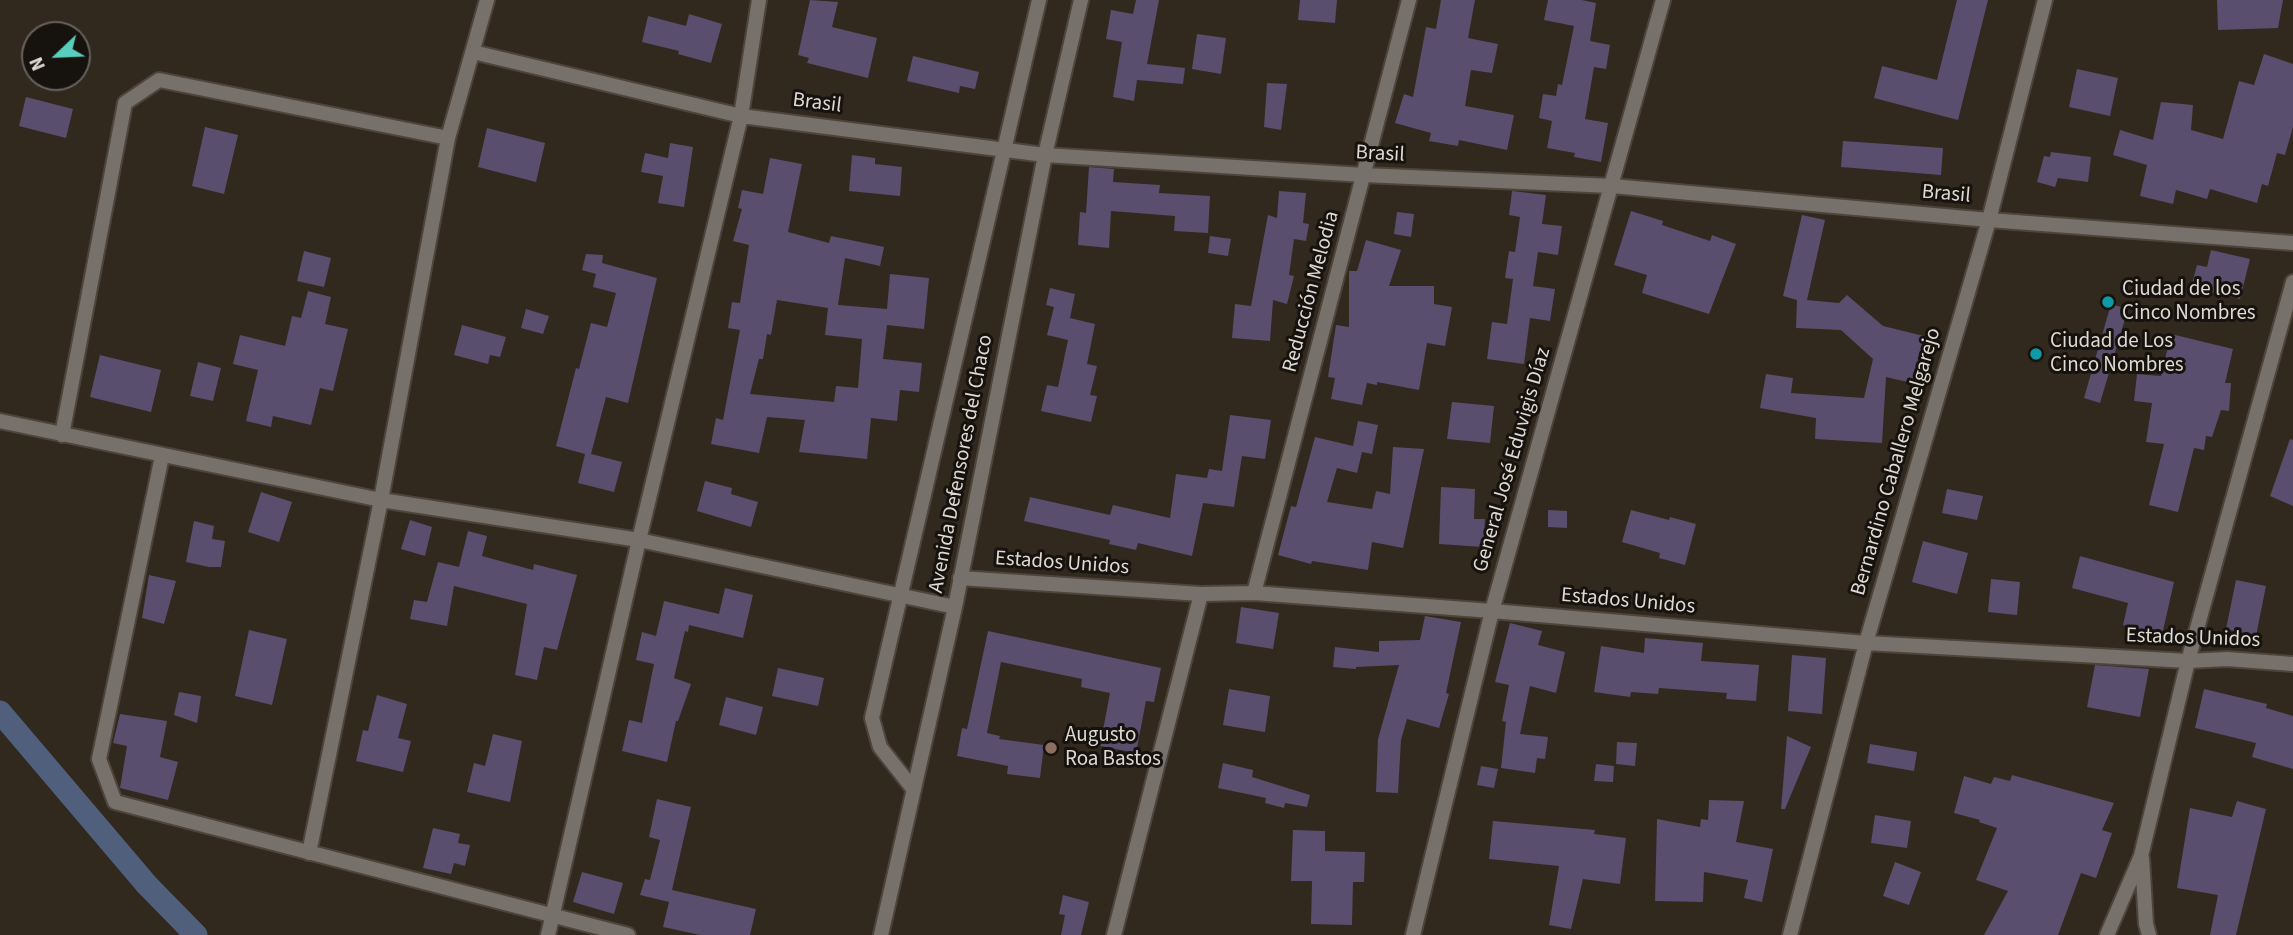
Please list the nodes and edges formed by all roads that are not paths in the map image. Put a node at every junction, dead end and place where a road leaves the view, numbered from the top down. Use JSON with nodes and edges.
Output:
{"nodes":[{"id":1,"x":487,"y":0,"type":"edge"},
{"id":2,"x":759,"y":0,"type":"edge"},
{"id":3,"x":1039,"y":0,"type":"edge"},
{"id":4,"x":1081,"y":0,"type":"edge"},
{"id":5,"x":1409,"y":0,"type":"edge"},
{"id":6,"x":1663,"y":0,"type":"edge"},
{"id":7,"x":2045,"y":0,"type":"edge"},
{"id":8,"x":473,"y":52,"type":"junction"},
{"id":9,"x":741,"y":116,"type":"junction"},
{"id":10,"x":448,"y":138,"type":"junction"},
{"id":11,"x":1004,"y":149,"type":"junction"},
{"id":12,"x":1045,"y":155,"type":"junction"},
{"id":13,"x":1364,"y":176,"type":"junction"},
{"id":14,"x":1612,"y":186,"type":"junction"},
{"id":15,"x":1989,"y":220,"type":"junction"},
{"id":16,"x":2293,"y":243,"type":"edge"},
{"id":17,"x":2293,"y":282,"type":"edge"},
{"id":18,"x":0,"y":421,"type":"edge"},
{"id":19,"x":62,"y":435,"type":"junction"},
{"id":20,"x":162,"y":456,"type":"junction"},
{"id":21,"x":381,"y":500,"type":"junction"},
{"id":22,"x":639,"y":540,"type":"junction"},
{"id":23,"x":960,"y":578,"type":"junction"},
{"id":24,"x":1254,"y":593,"type":"junction"},
{"id":25,"x":1201,"y":594,"type":"junction"},
{"id":26,"x":900,"y":595,"type":"junction"},
{"id":27,"x":955,"y":607,"type":"junction"},
{"id":28,"x":1492,"y":611,"type":"junction"},
{"id":29,"x":1867,"y":643,"type":"junction"},
{"id":30,"x":2188,"y":662,"type":"junction"},
{"id":31,"x":2293,"y":664,"type":"edge"},
{"id":32,"x":914,"y":790,"type":"junction"},
{"id":33,"x":309,"y":853,"type":"junction"},
{"id":34,"x":2141,"y":856,"type":"junction"},
{"id":35,"x":553,"y":916,"type":"junction"},
{"id":36,"x":548,"y":935,"type":"edge"},
{"id":37,"x":628,"y":935,"type":"edge"},
{"id":38,"x":881,"y":935,"type":"edge"},
{"id":39,"x":1114,"y":935,"type":"edge"},
{"id":40,"x":1413,"y":935,"type":"edge"},
{"id":41,"x":1790,"y":935,"type":"edge"},
{"id":42,"x":2107,"y":935,"type":"edge"},
{"id":43,"x":2149,"y":935,"type":"edge"}],
"edges":[{"from":1,"to":8,"type":"street"},
{"from":2,"to":9,"type":"street"},
{"from":3,"to":11,"type":"street"},
{"from":4,"to":12,"type":"street","name":"Avenida Defensores del Chaco"},
{"from":5,"to":13,"type":"street","name":"Reducción Melodia"},
{"from":6,"to":14,"type":"street","name":"General José Eduvigis Díaz"},
{"from":7,"to":15,"type":"street","name":"Bernardino Caballero Melgarejo"},
{"from":8,"to":9,"type":"street","name":"Brasil"},
{"from":8,"to":10,"type":"street"},
{"from":9,"to":11,"type":"street","name":"Brasil"},
{"from":9,"to":22,"type":"street"},
{"from":10,"to":19,"type":"street"},
{"from":10,"to":21,"type":"street"},
{"from":11,"to":12,"type":"street","name":"Brasil"},
{"from":11,"to":26,"type":"street"},
{"from":12,"to":13,"type":"street","name":"Brasil"},
{"from":12,"to":23,"type":"street","name":"Avenida Defensores del Chaco"},
{"from":13,"to":14,"type":"street","name":"Brasil"},
{"from":13,"to":24,"type":"street","name":"Reducción Melodia"},
{"from":14,"to":15,"type":"street","name":"Brasil"},
{"from":14,"to":28,"type":"street","name":"General José Eduvigis Díaz"},
{"from":15,"to":16,"type":"street","name":"Brasil"},
{"from":15,"to":29,"type":"street","name":"Bernardino Caballero Melgarejo"},
{"from":17,"to":30,"type":"street"},
{"from":18,"to":19,"type":"street"},
{"from":19,"to":20,"type":"street"},
{"from":20,"to":21,"type":"street"},
{"from":20,"to":33,"type":"street"},
{"from":21,"to":22,"type":"street"},
{"from":21,"to":33,"type":"street"},
{"from":22,"to":26,"type":"street"},
{"from":22,"to":35,"type":"street"},
{"from":23,"to":25,"type":"street","name":"Estados Unidos"},
{"from":23,"to":27,"type":"street","name":"Avenida Defensores del Chaco"},
{"from":24,"to":25,"type":"street","name":"Estados Unidos"},
{"from":24,"to":28,"type":"street","name":"Estados Unidos"},
{"from":25,"to":39,"type":"street"},
{"from":26,"to":27,"type":"street"},
{"from":26,"to":32,"type":"street"},
{"from":27,"to":32,"type":"street","name":"Avenida Defensores del Chaco"},
{"from":28,"to":29,"type":"street","name":"Estados Unidos"},
{"from":28,"to":40,"type":"street","name":"General José Eduvigis Díaz"},
{"from":29,"to":30,"type":"street","name":"Estados Unidos"},
{"from":29,"to":41,"type":"street","name":"Bernardino Caballero Melgarejo"},
{"from":30,"to":31,"type":"street","name":"Estados Unidos"},
{"from":30,"to":34,"type":"street"},
{"from":32,"to":38,"type":"street","name":"Avenida Defensores del Chaco"},
{"from":33,"to":35,"type":"street"},
{"from":34,"to":42,"type":"street"},
{"from":34,"to":43,"type":"street"},
{"from":35,"to":36,"type":"street"},
{"from":35,"to":37,"type":"street"}]}
